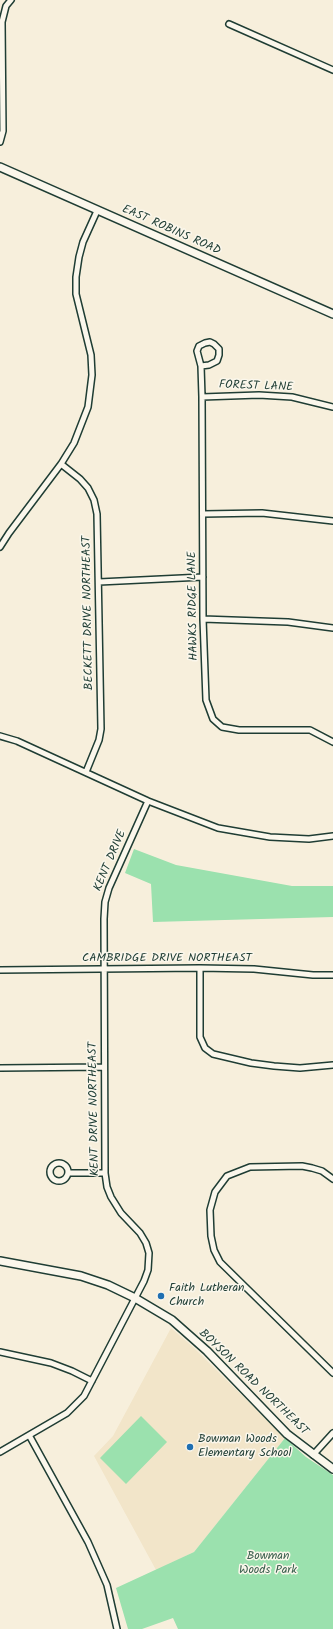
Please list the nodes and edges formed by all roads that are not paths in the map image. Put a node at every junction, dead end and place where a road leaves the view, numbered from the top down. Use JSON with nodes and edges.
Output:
{"nodes":[{"id":1,"x":11,"y":0,"type":"edge"},
{"id":2,"x":229,"y":24,"type":"dead end"},
{"id":3,"x":333,"y":70,"type":"edge"},
{"id":4,"x":0,"y":142,"type":"edge"},
{"id":5,"x":0,"y":167,"type":"edge"},
{"id":6,"x":97,"y":211,"type":"junction"},
{"id":7,"x":333,"y":314,"type":"edge"},
{"id":8,"x":201,"y":366,"type":"junction"},
{"id":9,"x":202,"y":396,"type":"junction"},
{"id":10,"x":333,"y":406,"type":"edge"},
{"id":11,"x":61,"y":464,"type":"junction"},
{"id":12,"x":203,"y":514,"type":"junction"},
{"id":13,"x":333,"y":521,"type":"edge"},
{"id":14,"x":0,"y":547,"type":"edge"},
{"id":15,"x":203,"y":577,"type":"junction"},
{"id":16,"x":100,"y":582,"type":"junction"},
{"id":17,"x":203,"y":619,"type":"junction"},
{"id":18,"x":333,"y":628,"type":"edge"},
{"id":19,"x":0,"y":736,"type":"edge"},
{"id":20,"x":333,"y":742,"type":"edge"},
{"id":21,"x":86,"y":772,"type":"junction"},
{"id":22,"x":148,"y":801,"type":"junction"},
{"id":23,"x":333,"y":836,"type":"edge"},
{"id":24,"x":104,"y":931,"type":"joint"},
{"id":25,"x":200,"y":968,"type":"junction"},
{"id":26,"x":104,"y":969,"type":"junction"},
{"id":27,"x":0,"y":970,"type":"edge"},
{"id":28,"x":333,"y":975,"type":"edge"},
{"id":29,"x":333,"y":1065,"type":"edge"},
{"id":30,"x":104,"y":1067,"type":"junction"},
{"id":31,"x":0,"y":1068,"type":"edge"},
{"id":32,"x":69,"y":1173,"type":"dead end"},
{"id":33,"x":105,"y":1173,"type":"junction"},
{"id":34,"x":333,"y":1179,"type":"edge"},
{"id":35,"x":0,"y":1261,"type":"edge"},
{"id":36,"x":135,"y":1298,"type":"junction"},
{"id":37,"x":0,"y":1352,"type":"edge"},
{"id":38,"x":333,"y":1373,"type":"edge"},
{"id":39,"x":92,"y":1381,"type":"junction"},
{"id":40,"x":333,"y":1433,"type":"edge"},
{"id":41,"x":29,"y":1436,"type":"junction"},
{"id":42,"x":0,"y":1452,"type":"edge"},
{"id":43,"x":313,"y":1455,"type":"junction"},
{"id":44,"x":333,"y":1469,"type":"edge"},
{"id":45,"x":118,"y":1629,"type":"edge"}],
"edges":[{"from":1,"to":4,"type":"street"},
{"from":2,"to":3,"type":"street"},
{"from":5,"to":6,"type":"main road","name":"EAST ROBINS ROAD"},
{"from":6,"to":7,"type":"main road","name":"EAST ROBINS ROAD"},
{"from":6,"to":11,"type":"street"},
{"from":8,"to":8,"type":"street","name":"HAWKS RIDGE LANE"},
{"from":8,"to":9,"type":"street","name":"HAWKS RIDGE LANE"},
{"from":9,"to":10,"type":"street","name":"FOREST LANE"},
{"from":9,"to":12,"type":"street","name":"HAWKS RIDGE LANE"},
{"from":11,"to":14,"type":"street"},
{"from":11,"to":16,"type":"street","name":"BECKETT DRIVE NORTHEAST"},
{"from":12,"to":13,"type":"street"},
{"from":12,"to":15,"type":"street","name":"HAWKS RIDGE LANE"},
{"from":15,"to":16,"type":"street"},
{"from":15,"to":17,"type":"street","name":"HAWKS RIDGE LANE"},
{"from":16,"to":21,"type":"street","name":"BECKETT DRIVE NORTHEAST"},
{"from":17,"to":18,"type":"street"},
{"from":17,"to":20,"type":"street","name":"HAWKS RIDGE LANE"},
{"from":19,"to":21,"type":"street"},
{"from":21,"to":22,"type":"street"},
{"from":22,"to":23,"type":"street"},
{"from":22,"to":24,"type":"street","name":"KENT DRIVE"},
{"from":24,"to":26,"type":"street","name":"KENT DRIVE NORTHEAST"},
{"from":25,"to":26,"type":"street","name":"CAMBRIDGE DRIVE NORTHEAST"},
{"from":25,"to":28,"type":"street","name":"CAMBRIDGE DRIVE NORTHEAST"},
{"from":25,"to":29,"type":"street"},
{"from":26,"to":27,"type":"street","name":"CAMBRIDGE DRIVE NORTHEAST"},
{"from":26,"to":30,"type":"street","name":"KENT DRIVE NORTHEAST"},
{"from":30,"to":31,"type":"street"},
{"from":30,"to":33,"type":"street","name":"KENT DRIVE NORTHEAST"},
{"from":32,"to":33,"type":"street"},
{"from":33,"to":36,"type":"street","name":"KENT DRIVE NORTHEAST"},
{"from":34,"to":38,"type":"street"},
{"from":35,"to":36,"type":"main road","name":"BOYSON ROAD NORTHEAST"},
{"from":36,"to":39,"type":"street","name":"KENT DRIVE NORTHEAST"},
{"from":36,"to":43,"type":"main road","name":"BOYSON ROAD NORTHEAST"},
{"from":37,"to":39,"type":"street"},
{"from":39,"to":41,"type":"street","name":"KENT DRIVE NORTHEAST"},
{"from":40,"to":43,"type":"street"},
{"from":41,"to":42,"type":"street","name":"KENT DRIVE NORTHEAST"},
{"from":41,"to":45,"type":"street"},
{"from":43,"to":44,"type":"main road","name":"BOYSON ROAD NORTHEAST"}]}
